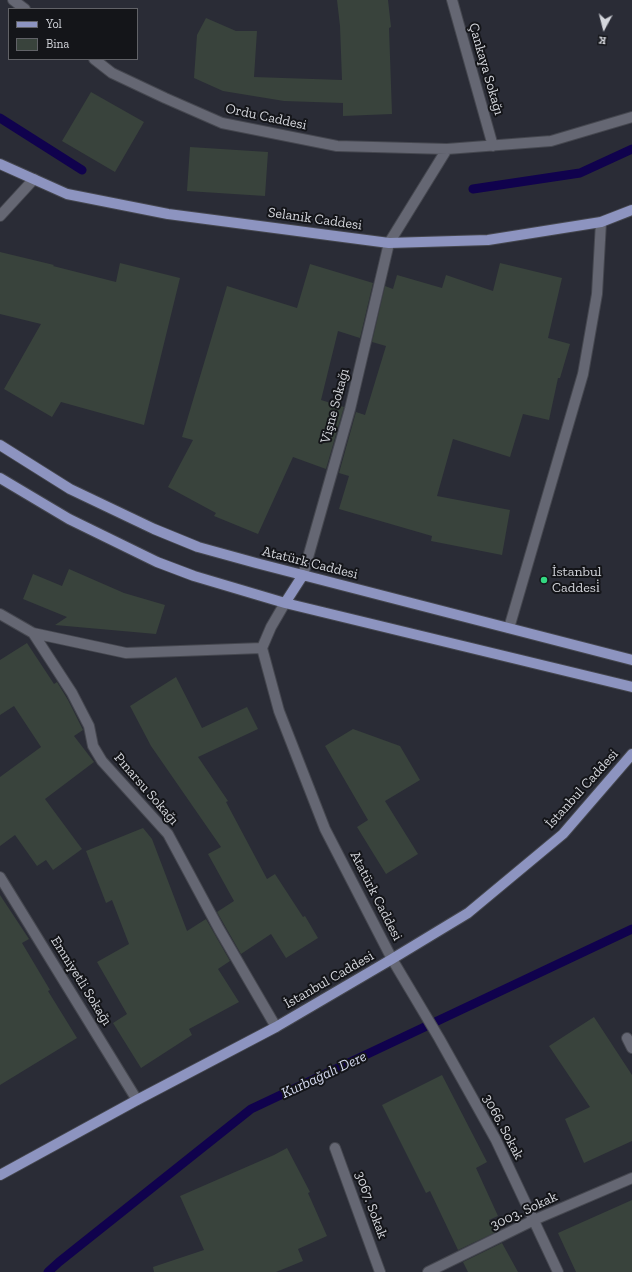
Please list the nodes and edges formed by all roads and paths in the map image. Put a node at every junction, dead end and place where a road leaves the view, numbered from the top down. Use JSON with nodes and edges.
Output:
{"nodes":[{"id":1,"x":13,"y":0,"type":"edge"},
{"id":2,"x":452,"y":0,"type":"edge"},
{"id":3,"x":24,"y":8,"type":"edge"},
{"id":4,"x":95,"y":60,"type":"edge"},
{"id":5,"x":632,"y":117,"type":"edge"},
{"id":6,"x":493,"y":146,"type":"junction"},
{"id":7,"x":447,"y":149,"type":"junction"},
{"id":8,"x":0,"y":164,"type":"edge"},
{"id":9,"x":34,"y":179,"type":"junction"},
{"id":10,"x":632,"y":210,"type":"edge"},
{"id":11,"x":0,"y":216,"type":"edge"},
{"id":12,"x":601,"y":222,"type":"junction"},
{"id":13,"x":388,"y":243,"type":"junction"},
{"id":14,"x":0,"y":445,"type":"edge"},
{"id":15,"x":0,"y":478,"type":"edge"},
{"id":16,"x":303,"y":575,"type":"junction"},
{"id":17,"x":285,"y":603,"type":"junction"},
{"id":18,"x":0,"y":614,"type":"edge"},
{"id":19,"x":509,"y":628,"type":"junction"},
{"id":20,"x":33,"y":633,"type":"junction"},
{"id":21,"x":262,"y":648,"type":"junction"},
{"id":22,"x":632,"y":660,"type":"edge"},
{"id":23,"x":632,"y":688,"type":"edge"},
{"id":24,"x":632,"y":754,"type":"edge"},
{"id":25,"x":0,"y":877,"type":"edge"},
{"id":26,"x":392,"y":959,"type":"junction"},
{"id":27,"x":416,"y":999,"type":"joint"},
{"id":28,"x":276,"y":1027,"type":"junction"},
{"id":29,"x":627,"y":1038,"type":"dead end"},
{"id":30,"x":632,"y":1048,"type":"edge"},
{"id":31,"x":137,"y":1100,"type":"junction"},
{"id":32,"x":335,"y":1148,"type":"dead end"},
{"id":33,"x":0,"y":1175,"type":"edge"},
{"id":34,"x":632,"y":1178,"type":"edge"},
{"id":35,"x":534,"y":1220,"type":"junction"},
{"id":36,"x":380,"y":1272,"type":"edge"},
{"id":37,"x":428,"y":1272,"type":"edge"},
{"id":38,"x":558,"y":1272,"type":"edge"}],
"edges":[{"from":1,"to":3,"type":"street"},
{"from":2,"to":6,"type":"street","name":"Çankaya Sokağı"},
{"from":4,"to":7,"type":"street","name":"Ordu Caddesi"},
{"from":5,"to":6,"type":"street","name":"Ordu Caddesi"},
{"from":6,"to":7,"type":"street","name":"Ordu Caddesi"},
{"from":7,"to":13,"type":"street"},
{"from":8,"to":9,"type":"main road","name":"Selanik Caddesi"},
{"from":9,"to":11,"type":"street"},
{"from":9,"to":13,"type":"main road","name":"Selanik Caddesi"},
{"from":10,"to":12,"type":"main road","name":"Selanik Caddesi"},
{"from":12,"to":13,"type":"main road","name":"Selanik Caddesi"},
{"from":12,"to":19,"type":"street"},
{"from":13,"to":16,"type":"street","name":"Vişne Sokağı"},
{"from":14,"to":16,"type":"main road","name":"Atatürk Caddesi"},
{"from":15,"to":17,"type":"main road"},
{"from":16,"to":17,"type":"main road"},
{"from":16,"to":19,"type":"main road","name":"Atatürk Caddesi"},
{"from":17,"to":21,"type":"street"},
{"from":17,"to":23,"type":"main road"},
{"from":18,"to":20,"type":"street","name":"Pınarsu Sokağı"},
{"from":19,"to":22,"type":"main road","name":"Atatürk Caddesi"},
{"from":20,"to":21,"type":"street","name":"Pınarsu Sokağı"},
{"from":20,"to":28,"type":"street","name":"Pınarsu Sokağı"},
{"from":21,"to":26,"type":"street","name":"Atatürk Caddesi"},
{"from":24,"to":26,"type":"main road","name":"İstanbul Caddesi"},
{"from":25,"to":31,"type":"street","name":"Emniyetli Sokağı"},
{"from":26,"to":27,"type":"street","name":"Atatürk Caddesi"},
{"from":26,"to":28,"type":"main road","name":"İstanbul Caddesi"},
{"from":27,"to":35,"type":"street","name":"3066. Sokak"},
{"from":28,"to":31,"type":"main road","name":"İstanbul Caddesi"},
{"from":29,"to":30,"type":"street"},
{"from":31,"to":33,"type":"main road","name":"İstanbul Caddesi"},
{"from":32,"to":36,"type":"street","name":"3067. Sokak"},
{"from":34,"to":35,"type":"street","name":"3003. Sokak"},
{"from":35,"to":37,"type":"street","name":"3003. Sokak"},
{"from":35,"to":38,"type":"street","name":"3066. Sokak"}]}
